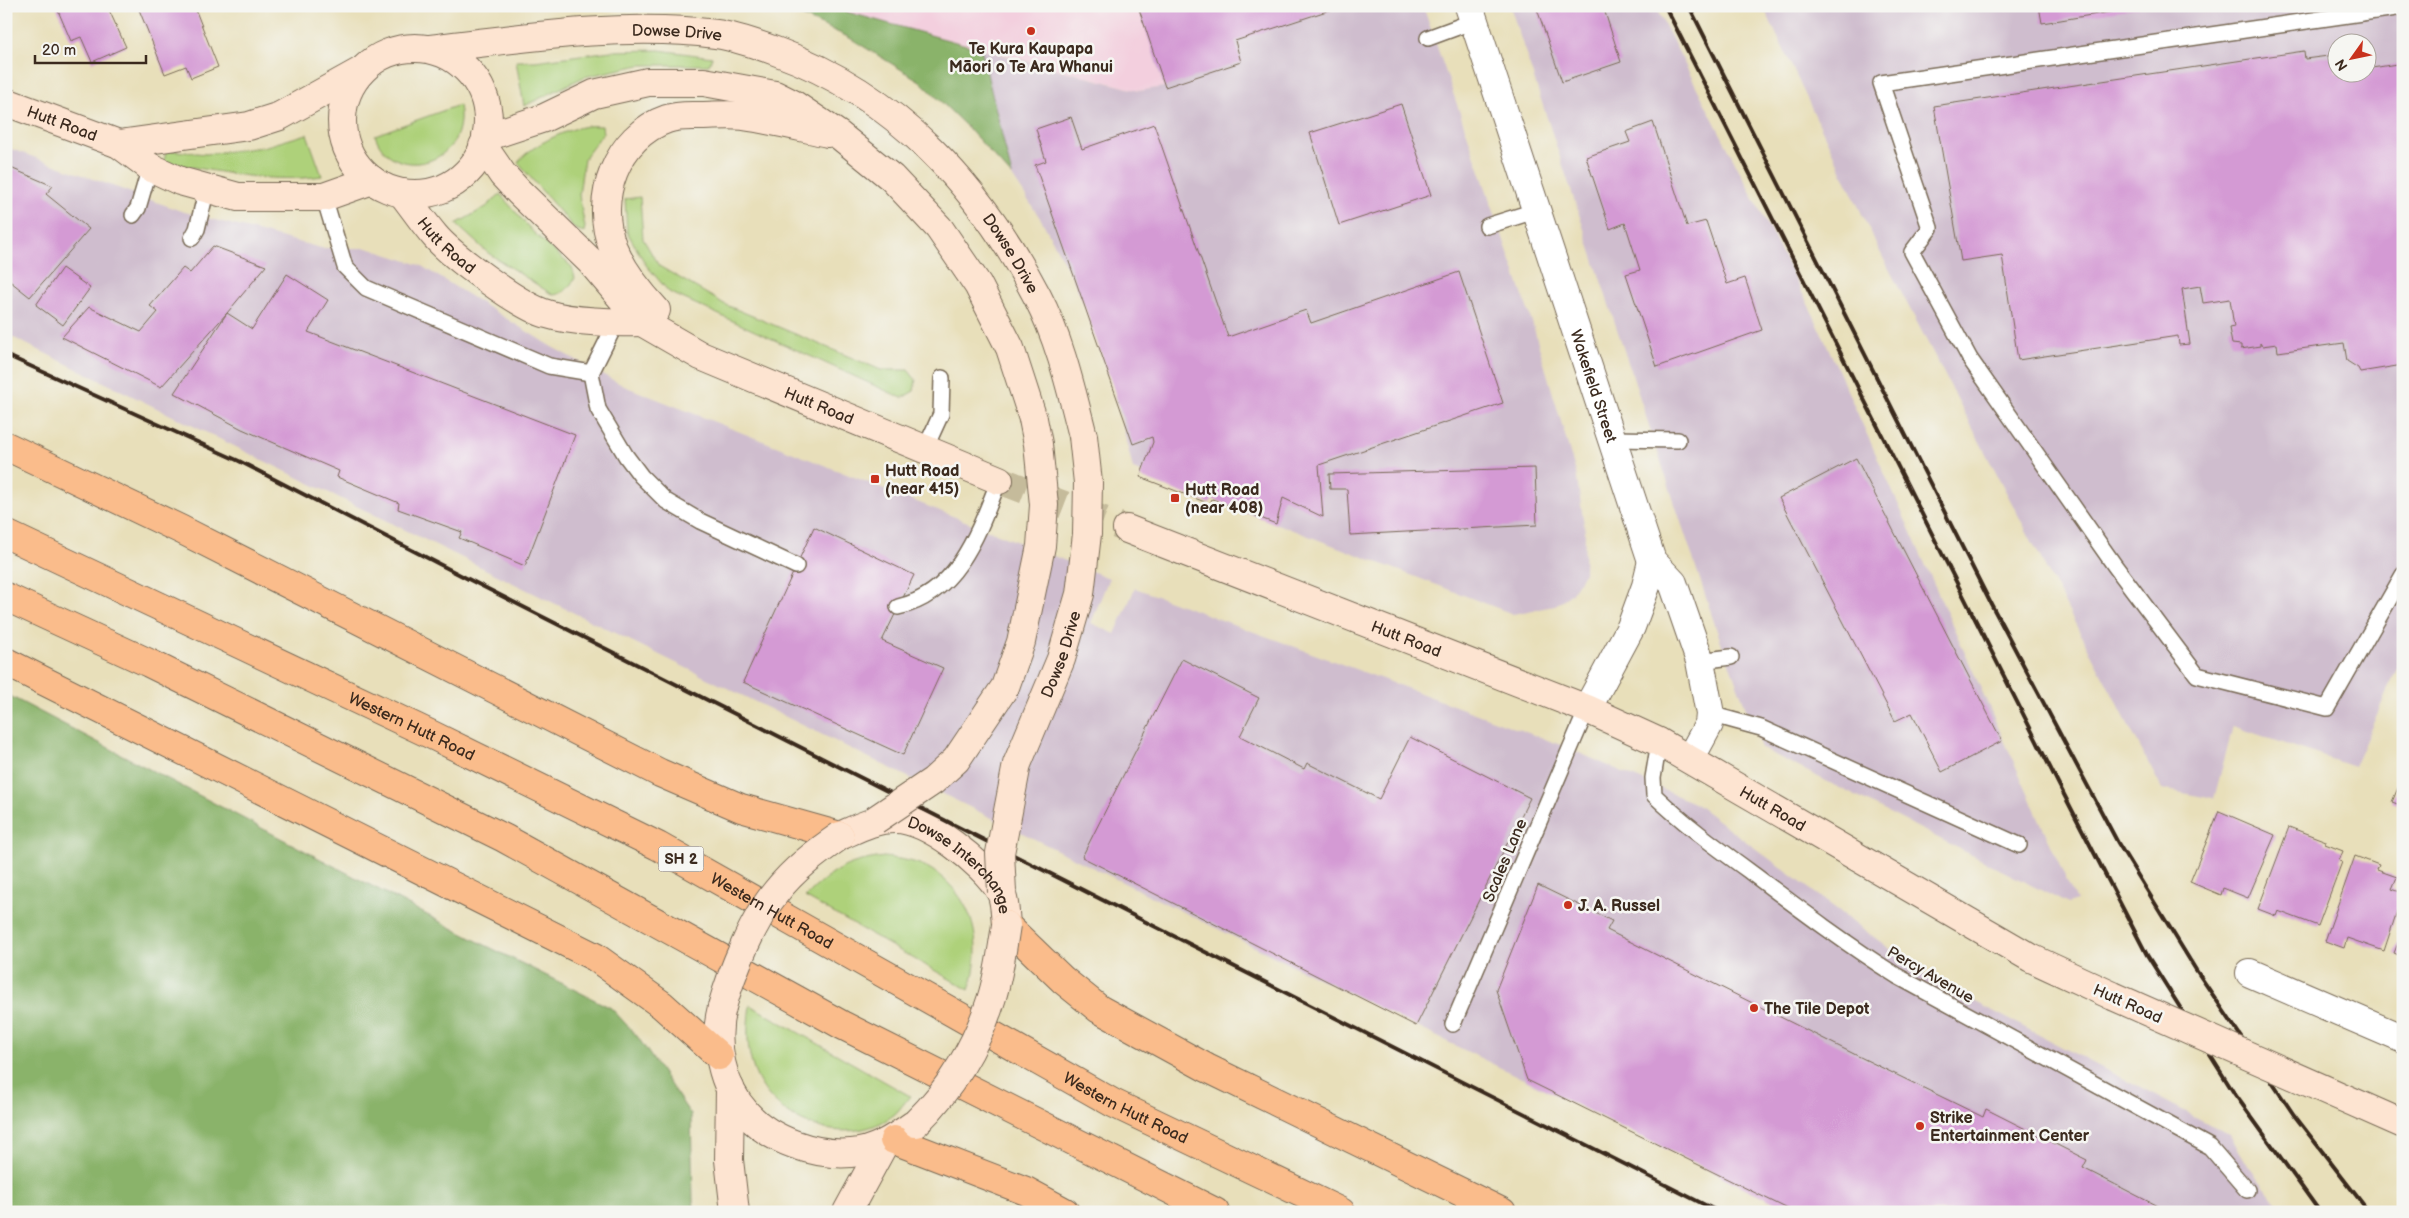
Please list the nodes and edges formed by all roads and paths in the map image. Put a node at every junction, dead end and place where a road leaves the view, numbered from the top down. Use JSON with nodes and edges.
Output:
{"nodes":[{"id":1,"x":2403,"y":8,"type":"edge"},
{"id":2,"x":1472,"y":14,"type":"edge"},
{"id":3,"x":1428,"y":38,"type":"dead end"},
{"id":4,"x":430,"y":49,"type":"junction"},
{"id":5,"x":362,"y":70,"type":"junction"},
{"id":6,"x":6,"y":102,"type":"edge"},
{"id":7,"x":839,"y":136,"type":"junction"},
{"id":8,"x":485,"y":142,"type":"junction"},
{"id":9,"x":120,"y":144,"type":"junction"},
{"id":10,"x":150,"y":167,"type":"junction"},
{"id":11,"x":372,"y":180,"type":"junction"},
{"id":12,"x":207,"y":188,"type":"junction"},
{"id":13,"x":402,"y":193,"type":"junction"},
{"id":14,"x":324,"y":197,"type":"junction"},
{"id":15,"x":1538,"y":210,"type":"junction"},
{"id":16,"x":134,"y":215,"type":"dead end"},
{"id":17,"x":1487,"y":226,"type":"dead end"},
{"id":18,"x":192,"y":238,"type":"dead end"},
{"id":19,"x":629,"y":323,"type":"junction"},
{"id":20,"x":701,"y":356,"type":"junction"},
{"id":21,"x":591,"y":373,"type":"junction"},
{"id":22,"x":942,"y":378,"type":"dead end"},
{"id":23,"x":1613,"y":439,"type":"junction"},
{"id":24,"x":1678,"y":440,"type":"dead end"},
{"id":25,"x":6,"y":446,"type":"edge"},
{"id":26,"x":925,"y":449,"type":"junction"},
{"id":27,"x":999,"y":480,"type":"joint"},
{"id":28,"x":1127,"y":529,"type":"tunnel mouth"},
{"id":29,"x":6,"y":534,"type":"edge"},
{"id":30,"x":1652,"y":561,"type":"junction"},
{"id":31,"x":796,"y":566,"type":"dead end"},
{"id":32,"x":2403,"y":575,"type":"edge"},
{"id":33,"x":6,"y":597,"type":"edge"},
{"id":34,"x":898,"y":608,"type":"dead end"},
{"id":35,"x":1730,"y":657,"type":"dead end"},
{"id":36,"x":1700,"y":661,"type":"junction"},
{"id":37,"x":6,"y":662,"type":"edge"},
{"id":38,"x":1587,"y":709,"type":"junction"},
{"id":39,"x":1710,"y":714,"type":"junction"},
{"id":40,"x":1660,"y":742,"type":"junction"},
{"id":41,"x":1690,"y":759,"type":"junction"},
{"id":42,"x":875,"y":820,"type":"junction"},
{"id":43,"x":840,"y":836,"type":"junction"},
{"id":44,"x":2019,"y":845,"type":"dead end"},
{"id":45,"x":1002,"y":892,"type":"junction"},
{"id":46,"x":1006,"y":925,"type":"junction"},
{"id":47,"x":2250,"y":974,"type":"dead end"},
{"id":48,"x":1453,"y":1024,"type":"dead end"},
{"id":49,"x":2403,"y":1039,"type":"edge"},
{"id":50,"x":719,"y":1056,"type":"junction"},
{"id":51,"x":730,"y":1088,"type":"junction"},
{"id":52,"x":2403,"y":1124,"type":"edge"},
{"id":53,"x":889,"y":1142,"type":"junction"},
{"id":54,"x":2247,"y":1190,"type":"dead end"},
{"id":55,"x":735,"y":1212,"type":"edge"},
{"id":56,"x":847,"y":1212,"type":"edge"},
{"id":57,"x":1065,"y":1212,"type":"edge"},
{"id":58,"x":1215,"y":1212,"type":"edge"},
{"id":59,"x":1341,"y":1212,"type":"edge"},
{"id":60,"x":1502,"y":1212,"type":"edge"}],
"edges":[{"from":1,"to":32,"type":"lane"},
{"from":2,"to":3,"type":"lane"},
{"from":2,"to":15,"type":"street","name":"Wakefield Street"},
{"from":4,"to":5,"type":"main road"},
{"from":4,"to":8,"type":"main road"},
{"from":4,"to":45,"type":"main road","name":"Dowse Drive","bridge":true},
{"from":5,"to":9,"type":"main road","name":"Hutt Road"},
{"from":5,"to":11,"type":"main road"},
{"from":6,"to":9,"type":"main road","name":"Hutt Road"},
{"from":7,"to":8,"type":"main road"},
{"from":7,"to":20,"type":"main road"},
{"from":7,"to":42,"type":"main road","bridge":true},
{"from":8,"to":13,"type":"main road"},
{"from":8,"to":19,"type":"main road","name":"Hutt Road"},
{"from":9,"to":10,"type":"main road","name":"Hutt Road"},
{"from":10,"to":12,"type":"main road","name":"Hutt Road"},
{"from":10,"to":16,"type":"lane"},
{"from":11,"to":13,"type":"main road"},
{"from":11,"to":14,"type":"main road","name":"Hutt Road"},
{"from":12,"to":14,"type":"main road","name":"Hutt Road"},
{"from":12,"to":18,"type":"lane"},
{"from":13,"to":19,"type":"main road","name":"Hutt Road"},
{"from":14,"to":21,"type":"lane"},
{"from":15,"to":17,"type":"lane"},
{"from":15,"to":23,"type":"street","name":"Wakefield Street"},
{"from":19,"to":20,"type":"main road","name":"Hutt Road"},
{"from":19,"to":21,"type":"lane"},
{"from":20,"to":26,"type":"main road","name":"Hutt Road"},
{"from":21,"to":31,"type":"lane"},
{"from":22,"to":26,"type":"lane"},
{"from":23,"to":24,"type":"lane"},
{"from":23,"to":30,"type":"street","name":"Wakefield Street"},
{"from":25,"to":43,"type":"highway"},
{"from":26,"to":27,"type":"main road","name":"Hutt Road"},
{"from":27,"to":34,"type":"lane"},
{"from":28,"to":38,"type":"main road","name":"Hutt Road"},
{"from":29,"to":59,"type":"highway","name":"Western Hutt Road","number":"SH 2"},
{"from":30,"to":36,"type":"street","name":"Wakefield Street"},
{"from":30,"to":38,"type":"street"},
{"from":33,"to":58,"type":"highway"},
{"from":35,"to":36,"type":"lane"},
{"from":36,"to":39,"type":"street","name":"Wakefield Street"},
{"from":37,"to":50,"type":"highway"},
{"from":38,"to":40,"type":"main road","name":"Hutt Road"},
{"from":38,"to":48,"type":"lane","name":"Scales Lane"},
{"from":39,"to":41,"type":"street"},
{"from":39,"to":44,"type":"lane"},
{"from":40,"to":41,"type":"main road","name":"Hutt Road"},
{"from":40,"to":54,"type":"lane","name":"Percy Avenue"},
{"from":41,"to":52,"type":"main road","name":"Hutt Road","bridge":true},
{"from":42,"to":43,"type":"main road","name":"Dowse Interchange"},
{"from":42,"to":45,"type":"main road","name":"Dowse Interchange","bridge":true},
{"from":43,"to":50,"type":"main road","name":"Dowse Interchange","bridge":true},
{"from":45,"to":46,"type":"main road","name":"Dowse Interchange"},
{"from":46,"to":53,"type":"main road","name":"Dowse Interchange","bridge":true},
{"from":46,"to":60,"type":"highway"},
{"from":47,"to":49,"type":"street"},
{"from":50,"to":51,"type":"main road","name":"Dowse Interchange"},
{"from":51,"to":53,"type":"main road","name":"Dowse Interchange"},
{"from":51,"to":55,"type":"main road"},
{"from":53,"to":56,"type":"main road"},
{"from":53,"to":57,"type":"highway"}]}
